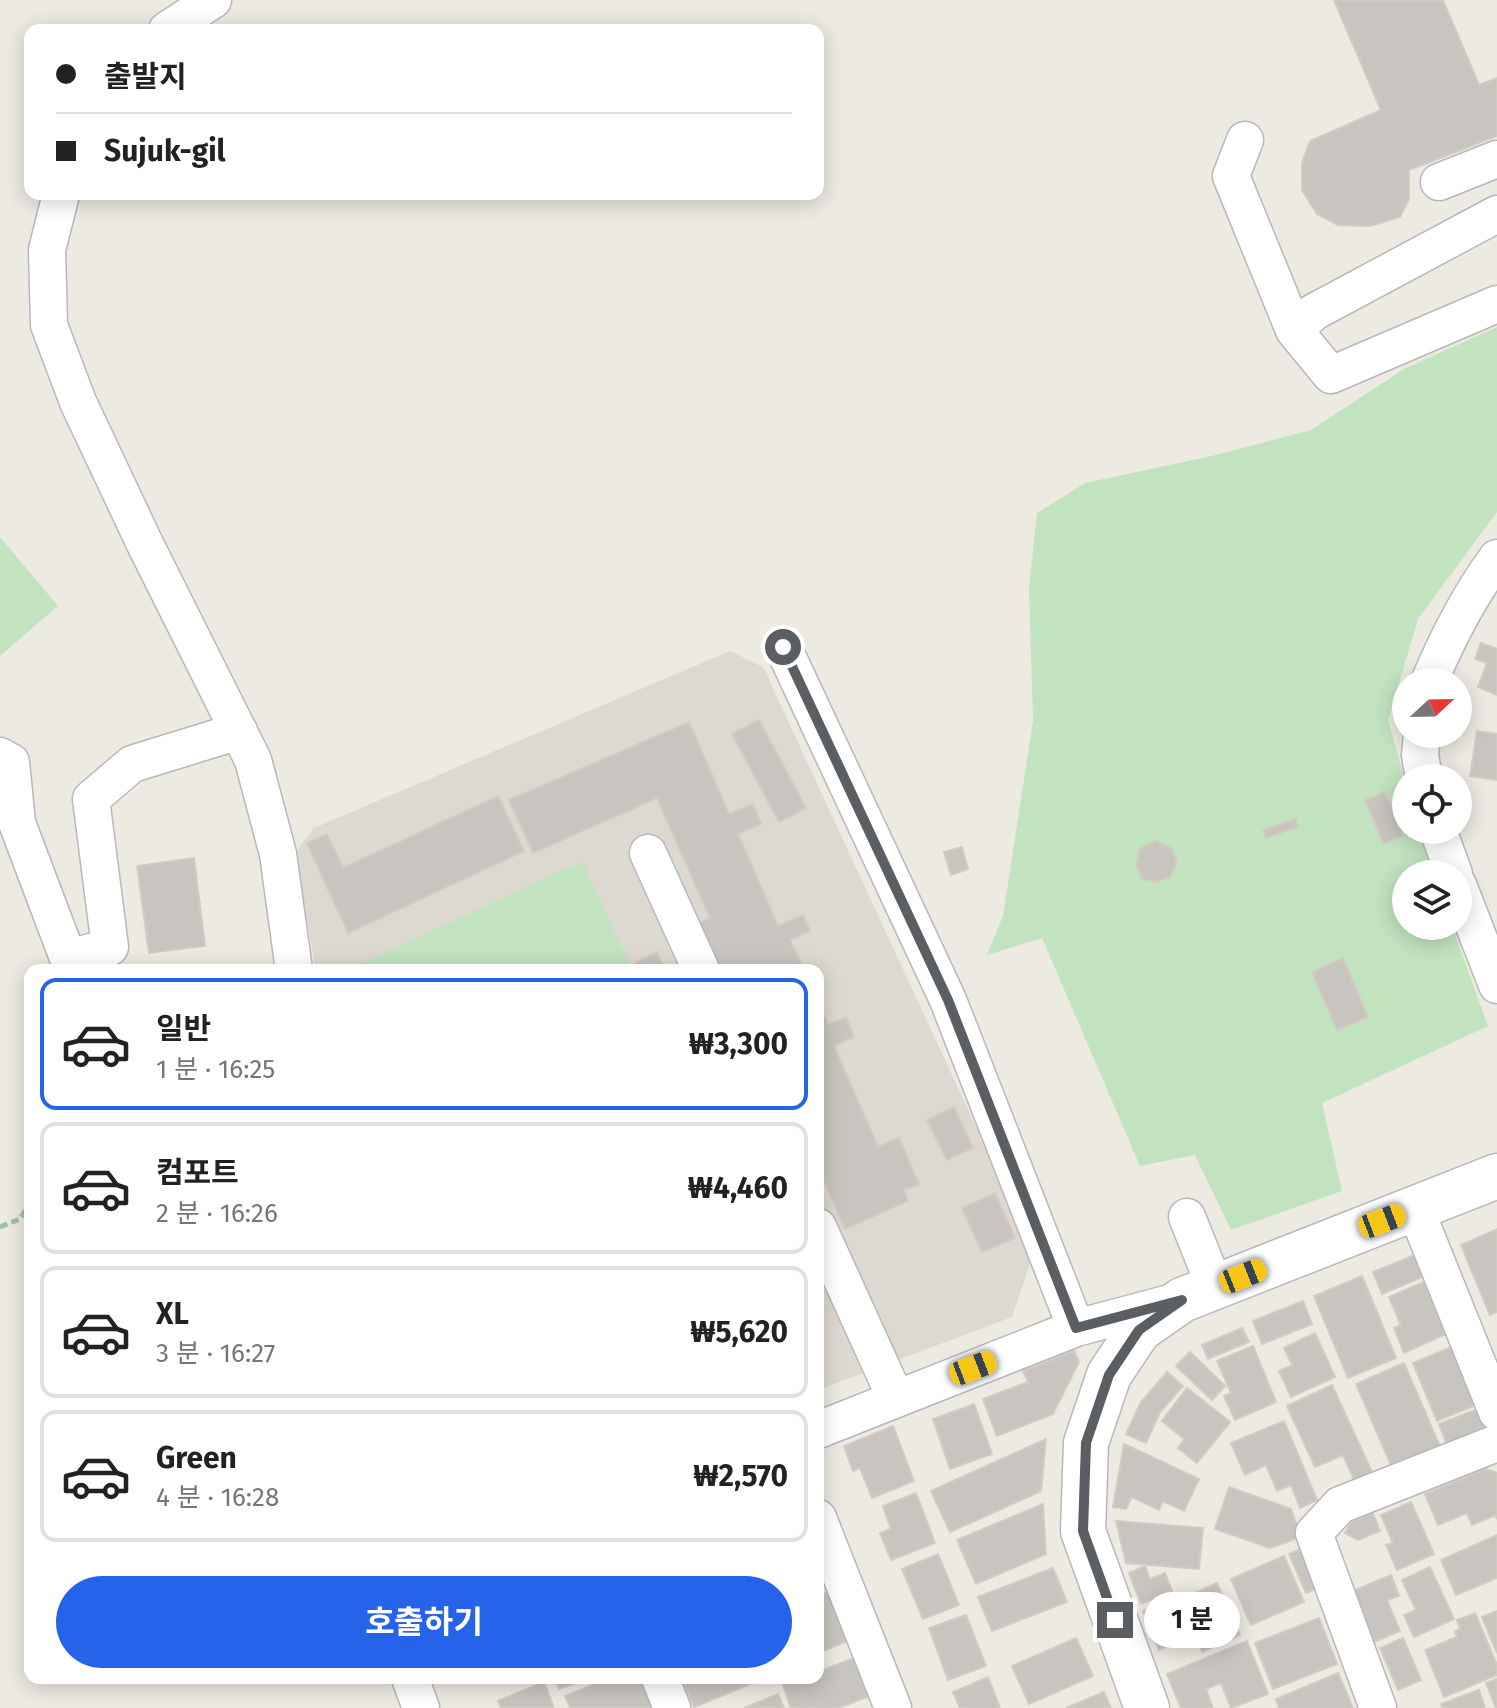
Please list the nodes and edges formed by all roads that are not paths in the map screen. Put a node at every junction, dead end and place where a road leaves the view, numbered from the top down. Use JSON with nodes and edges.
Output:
{"nodes":[{"id":1,"x":213,"y":0,"type":"edge"},
{"id":2,"x":176,"y":24,"type":"edge"},
{"id":3,"x":1245,"y":140,"type":"dead end"},
{"id":4,"x":1497,"y":159,"type":"edge"},
{"id":5,"x":1439,"y":182,"type":"dead end"},
{"id":6,"x":60,"y":200,"type":"edge"},
{"id":7,"x":1497,"y":214,"type":"edge"},
{"id":8,"x":1497,"y":304,"type":"edge"},
{"id":9,"x":1294,"y":330,"type":"junction"},
{"id":10,"x":1497,"y":558,"type":"edge"},
{"id":11,"x":783,"y":647,"type":"dead end"},
{"id":12,"x":1435,"y":668,"type":"edge"},
{"id":13,"x":239,"y":731,"type":"junction"},
{"id":14,"x":0,"y":756,"type":"edge"},
{"id":15,"x":648,"y":853,"type":"dead end"},
{"id":16,"x":1475,"y":901,"type":"edge"},
{"id":17,"x":293,"y":964,"type":"edge"},
{"id":18,"x":698,"y":964,"type":"edge"},
{"id":19,"x":1497,"y":985,"type":"edge"},
{"id":20,"x":1497,"y":1176,"type":"edge"},
{"id":21,"x":1415,"y":1208,"type":"junction"},
{"id":22,"x":1187,"y":1217,"type":"dead end"},
{"id":23,"x":824,"y":1240,"type":"edge"},
{"id":24,"x":1198,"y":1294,"type":"junction"},
{"id":25,"x":1076,"y":1328,"type":"junction"},
{"id":26,"x":896,"y":1399,"type":"junction"},
{"id":27,"x":1497,"y":1412,"type":"edge"},
{"id":28,"x":824,"y":1428,"type":"edge"},
{"id":29,"x":1497,"y":1443,"type":"edge"},
{"id":30,"x":824,"y":1533,"type":"edge"},
{"id":31,"x":412,"y":1684,"type":"edge"},
{"id":32,"x":662,"y":1684,"type":"edge"},
{"id":33,"x":421,"y":1708,"type":"edge"},
{"id":34,"x":672,"y":1708,"type":"edge"},
{"id":35,"x":893,"y":1708,"type":"edge"},
{"id":36,"x":1147,"y":1708,"type":"edge"},
{"id":37,"x":1378,"y":1708,"type":"edge"}],
"edges":[{"from":1,"to":2,"type":"street"},
{"from":3,"to":9,"type":"street"},
{"from":4,"to":5,"type":"street"},
{"from":6,"to":13,"type":"street"},
{"from":7,"to":9,"type":"street"},
{"from":8,"to":9,"type":"street"},
{"from":10,"to":12,"type":"street"},
{"from":11,"to":25,"type":"street"},
{"from":13,"to":14,"type":"street"},
{"from":13,"to":17,"type":"street"},
{"from":15,"to":18,"type":"street"},
{"from":16,"to":19,"type":"street"},
{"from":20,"to":21,"type":"street"},
{"from":21,"to":24,"type":"street"},
{"from":21,"to":27,"type":"street"},
{"from":22,"to":24,"type":"street"},
{"from":23,"to":26,"type":"street"},
{"from":24,"to":25,"type":"street"},
{"from":24,"to":36,"type":"street"},
{"from":25,"to":26,"type":"street"},
{"from":26,"to":28,"type":"street"},
{"from":29,"to":37,"type":"street"},
{"from":30,"to":35,"type":"street"},
{"from":31,"to":33,"type":"street"},
{"from":32,"to":34,"type":"street"}]}
